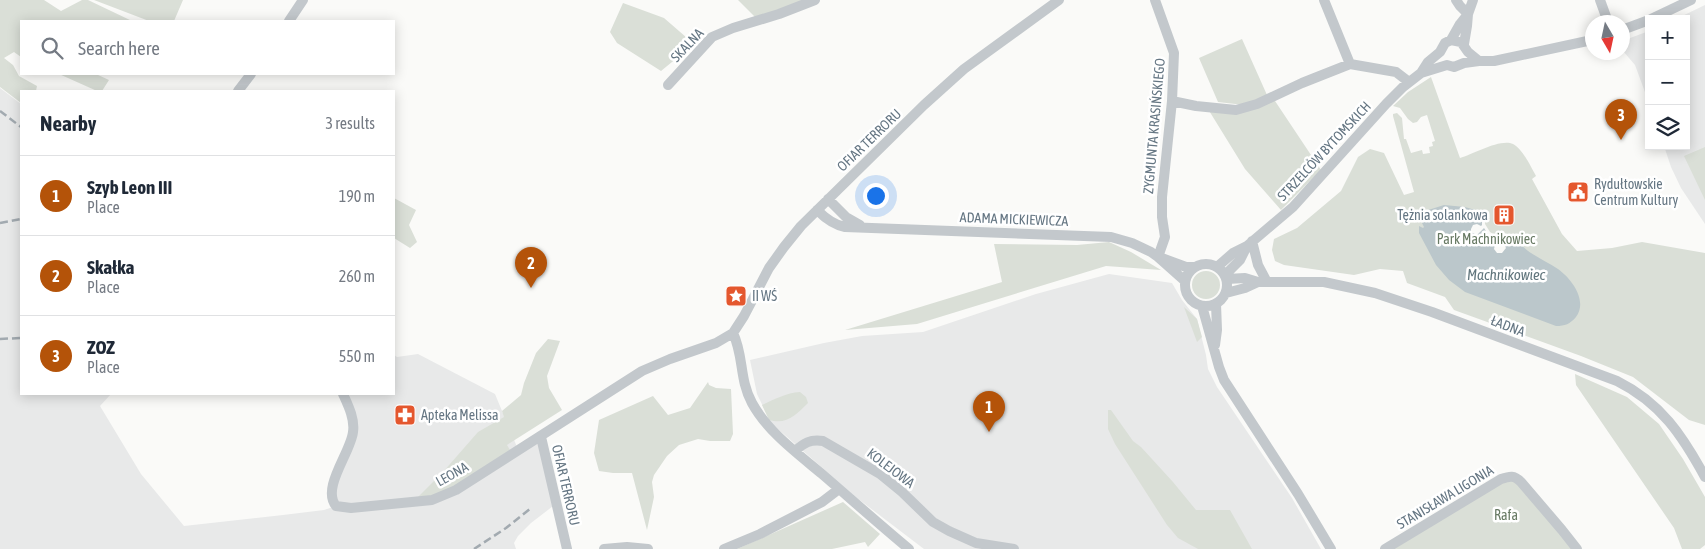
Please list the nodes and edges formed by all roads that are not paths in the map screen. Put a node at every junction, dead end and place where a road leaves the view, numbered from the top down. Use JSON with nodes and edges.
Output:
{"nodes":[{"id":1,"x":303,"y":0,"type":"edge"},
{"id":2,"x":815,"y":0,"type":"edge"},
{"id":3,"x":1060,"y":0,"type":"edge"},
{"id":4,"x":1155,"y":0,"type":"edge"},
{"id":5,"x":1324,"y":0,"type":"edge"},
{"id":6,"x":1456,"y":0,"type":"edge"},
{"id":7,"x":1473,"y":0,"type":"edge"},
{"id":8,"x":1600,"y":0,"type":"edge"},
{"id":9,"x":1691,"y":0,"type":"edge"},
{"id":10,"x":1468,"y":14,"type":"junction"},
{"id":11,"x":1605,"y":15,"type":"edge"},
{"id":12,"x":1659,"y":15,"type":"edge"},
{"id":13,"x":290,"y":20,"type":"edge"},
{"id":14,"x":1645,"y":21,"type":"edge"},
{"id":15,"x":1630,"y":27,"type":"edge"},
{"id":16,"x":1452,"y":40,"type":"junction"},
{"id":17,"x":1585,"y":42,"type":"edge"},
{"id":18,"x":1466,"y":48,"type":"junction"},
{"id":19,"x":1440,"y":52,"type":"junction"},
{"id":20,"x":1479,"y":60,"type":"junction"},
{"id":21,"x":1464,"y":63,"type":"junction"},
{"id":22,"x":1350,"y":64,"type":"junction"},
{"id":23,"x":1447,"y":65,"type":"junction"},
{"id":24,"x":1421,"y":73,"type":"junction"},
{"id":25,"x":250,"y":75,"type":"edge"},
{"id":26,"x":1409,"y":82,"type":"junction"},
{"id":27,"x":668,"y":85,"type":"dead end"},
{"id":28,"x":239,"y":90,"type":"edge"},
{"id":29,"x":1172,"y":101,"type":"junction"},
{"id":30,"x":828,"y":199,"type":"junction"},
{"id":31,"x":817,"y":210,"type":"junction"},
{"id":32,"x":865,"y":228,"type":"junction"},
{"id":33,"x":1249,"y":244,"type":"junction"},
{"id":34,"x":1158,"y":256,"type":"junction"},
{"id":35,"x":1194,"y":267,"type":"junction"},
{"id":36,"x":1218,"y":267,"type":"junction"},
{"id":37,"x":1226,"y":277,"type":"junction"},
{"id":38,"x":1185,"y":281,"type":"junction"},
{"id":39,"x":1263,"y":282,"type":"junction"},
{"id":40,"x":1226,"y":293,"type":"junction"},
{"id":41,"x":1216,"y":304,"type":"junction"},
{"id":42,"x":1202,"y":306,"type":"junction"},
{"id":43,"x":733,"y":333,"type":"junction"},
{"id":44,"x":1215,"y":351,"type":"junction"},
{"id":45,"x":343,"y":395,"type":"edge"},
{"id":46,"x":541,"y":437,"type":"junction"},
{"id":47,"x":794,"y":450,"type":"junction"},
{"id":48,"x":1705,"y":477,"type":"edge"},
{"id":49,"x":838,"y":489,"type":"junction"},
{"id":50,"x":965,"y":544,"type":"edge"},
{"id":51,"x":567,"y":549,"type":"edge"},
{"id":52,"x":604,"y":549,"type":"edge"},
{"id":53,"x":648,"y":549,"type":"edge"},
{"id":54,"x":724,"y":549,"type":"edge"},
{"id":55,"x":909,"y":549,"type":"edge"},
{"id":56,"x":1014,"y":549,"type":"edge"},
{"id":57,"x":1331,"y":549,"type":"edge"},
{"id":58,"x":1385,"y":549,"type":"edge"},
{"id":59,"x":1577,"y":549,"type":"edge"}],
"edges":[{"from":1,"to":13,"type":"street"},
{"from":2,"to":27,"type":"street","name":"SKALNA"},
{"from":3,"to":30,"type":"street","name":"OFIAR TERRORU"},
{"from":4,"to":29,"type":"street","name":"ZYGMUNTA KRASIŃSKIEGO"},
{"from":5,"to":22,"type":"street"},
{"from":6,"to":10,"type":"street"},
{"from":7,"to":10,"type":"street"},
{"from":8,"to":11,"type":"street"},
{"from":9,"to":12,"type":"street"},
{"from":10,"to":16,"type":"street"},
{"from":10,"to":18,"type":"street"},
{"from":14,"to":15,"type":"street"},
{"from":16,"to":18,"type":"street"},
{"from":16,"to":19,"type":"street"},
{"from":17,"to":20,"type":"street"},
{"from":18,"to":20,"type":"street"},
{"from":18,"to":21,"type":"street"},
{"from":19,"to":23,"type":"street"},
{"from":19,"to":24,"type":"street"},
{"from":20,"to":21,"type":"street"},
{"from":21,"to":23,"type":"street"},
{"from":22,"to":26,"type":"street"},
{"from":22,"to":29,"type":"street"},
{"from":23,"to":24,"type":"street"},
{"from":24,"to":26,"type":"street","name":"STRZELCÓW BYTOMSKICH"},
{"from":25,"to":28,"type":"street"},
{"from":26,"to":33,"type":"street","name":"STRZELCÓW BYTOMSKICH"},
{"from":29,"to":34,"type":"street","name":"ZYGMUNTA KRASIŃSKIEGO"},
{"from":30,"to":31,"type":"street","name":"OFIAR TERRORU"},
{"from":30,"to":32,"type":"street","name":"ADAMA MICKIEWICZA"},
{"from":31,"to":32,"type":"street","name":"ADAMA MICKIEWICZA"},
{"from":31,"to":43,"type":"street","name":"OFIAR TERRORU"},
{"from":32,"to":34,"type":"street","name":"ADAMA MICKIEWICZA"},
{"from":33,"to":36,"type":"street","name":"STRZELCÓW BYTOMSKICH"},
{"from":33,"to":37,"type":"street","name":"STRZELCÓW BYTOMSKICH"},
{"from":33,"to":39,"type":"street"},
{"from":34,"to":35,"type":"street","name":"ADAMA MICKIEWICZA"},
{"from":34,"to":38,"type":"street","name":"ADAMA MICKIEWICZA"},
{"from":35,"to":36,"type":"street"},
{"from":35,"to":38,"type":"street"},
{"from":36,"to":37,"type":"street"},
{"from":37,"to":39,"type":"street","name":"ŁADNA"},
{"from":37,"to":40,"type":"street"},
{"from":38,"to":42,"type":"street"},
{"from":39,"to":40,"type":"street","name":"ŁADNA"},
{"from":39,"to":48,"type":"street","name":"ŁADNA"},
{"from":40,"to":41,"type":"street"},
{"from":41,"to":42,"type":"street"},
{"from":41,"to":44,"type":"street"},
{"from":42,"to":44,"type":"street"},
{"from":43,"to":46,"type":"street","name":"OFIAR TERRORU"},
{"from":43,"to":47,"type":"street"},
{"from":44,"to":57,"type":"street"},
{"from":45,"to":46,"type":"street","name":"LEONA"},
{"from":46,"to":51,"type":"street","name":"OFIAR TERRORU"},
{"from":47,"to":49,"type":"street"},
{"from":47,"to":50,"type":"street","name":"KOLEJOWA"},
{"from":49,"to":54,"type":"street"},
{"from":49,"to":55,"type":"street"},
{"from":50,"to":56,"type":"street","name":"KOLEJOWA"},
{"from":52,"to":53,"type":"street"},
{"from":58,"to":59,"type":"street","name":"STANISŁAWA LIGONIA"}]}
